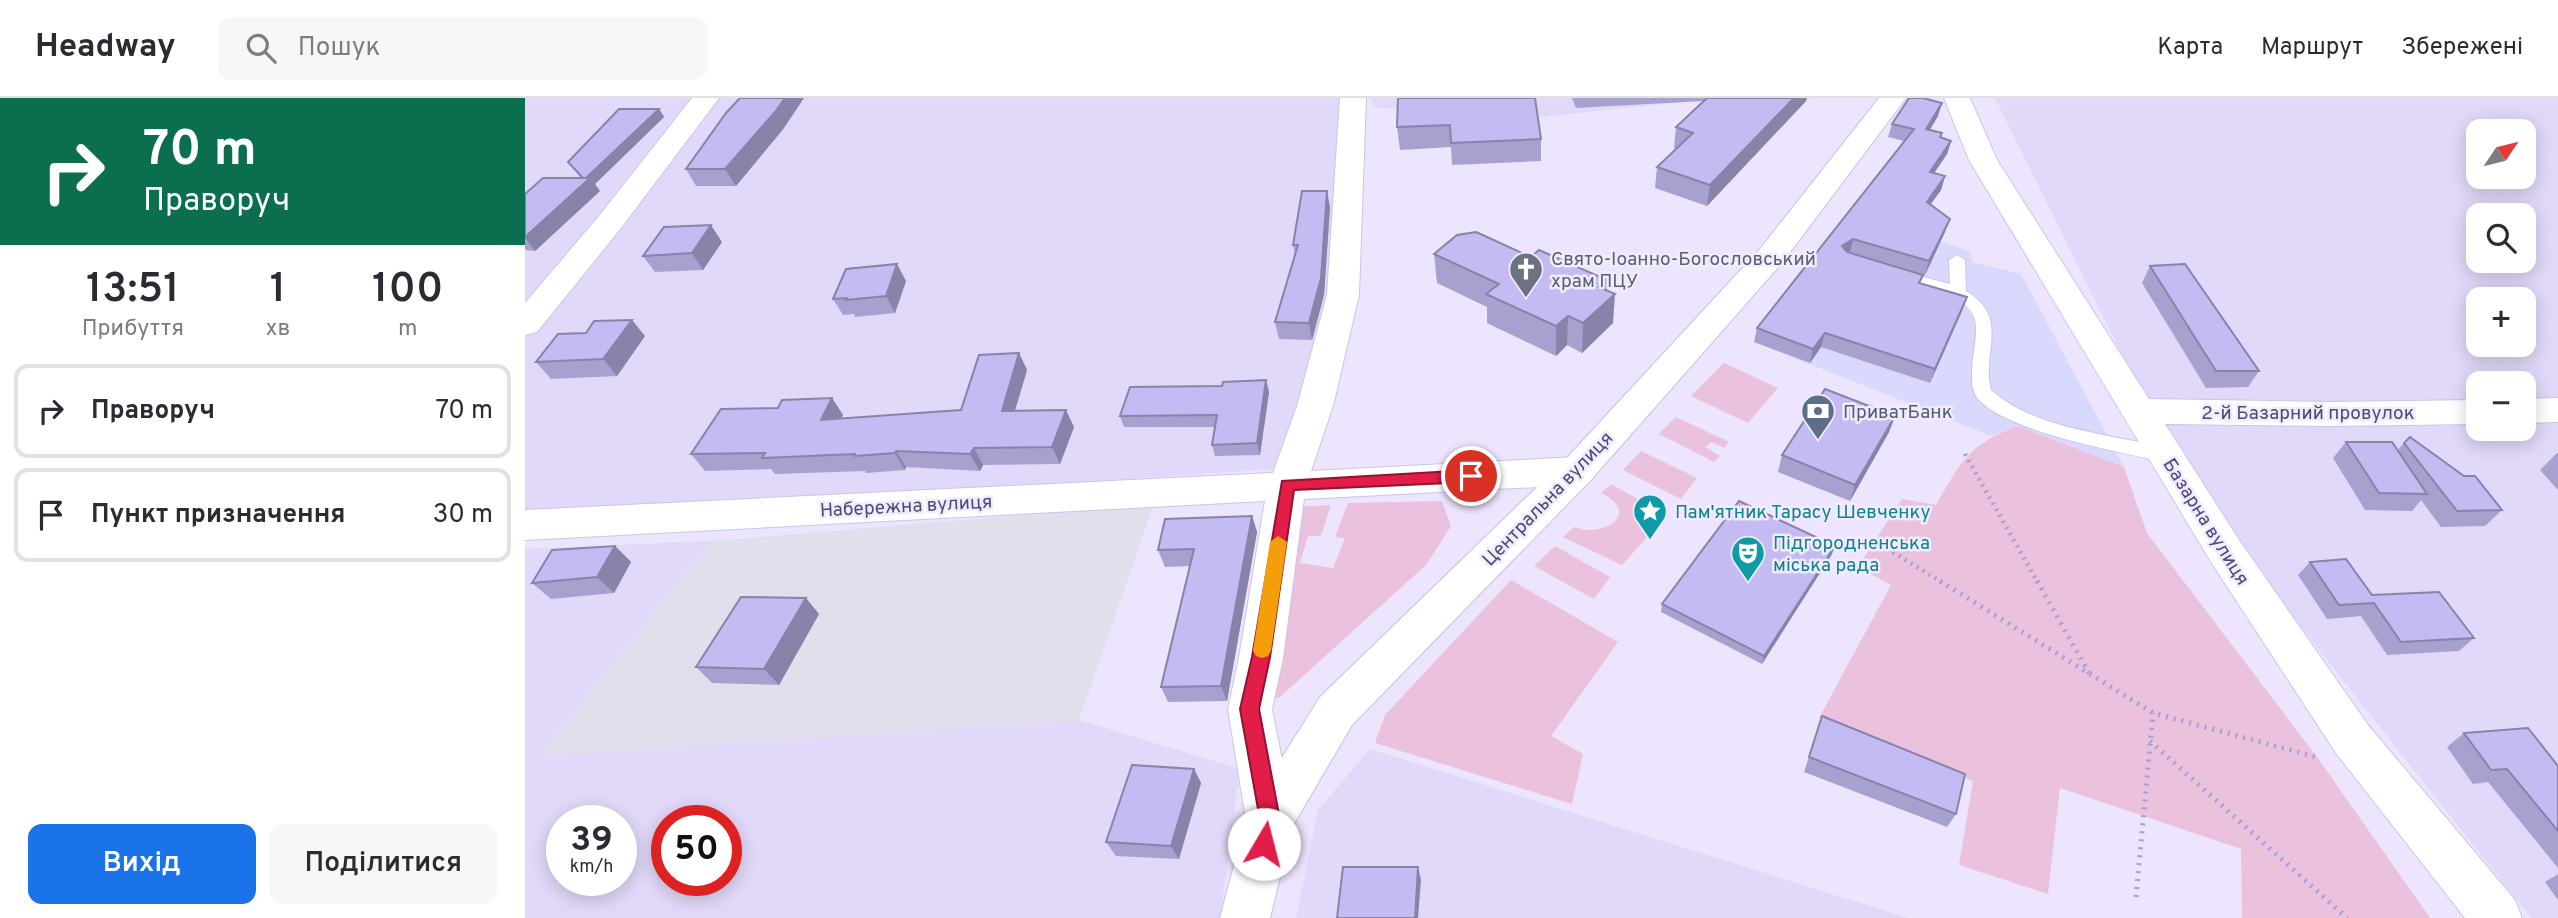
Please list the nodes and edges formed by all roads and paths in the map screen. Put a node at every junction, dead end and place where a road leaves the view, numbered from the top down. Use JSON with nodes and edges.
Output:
{"nodes":[{"id":1,"x":706,"y":98,"type":"edge"},
{"id":2,"x":1353,"y":98,"type":"edge"},
{"id":3,"x":1892,"y":98,"type":"edge"},
{"id":4,"x":1957,"y":98,"type":"edge"},
{"id":5,"x":1957,"y":260,"type":"dead end"},
{"id":6,"x":1886,"y":271,"type":"edge"},
{"id":7,"x":1958,"y":293,"type":"junction"},
{"id":8,"x":525,"y":324,"type":"edge"},
{"id":9,"x":2138,"y":411,"type":"junction"},
{"id":10,"x":2536,"y":411,"type":"edge"},
{"id":11,"x":2558,"y":411,"type":"edge"},
{"id":12,"x":2466,"y":412,"type":"edge"},
{"id":13,"x":1965,"y":454,"type":"dead end"},
{"id":14,"x":2165,"y":455,"type":"junction"},
{"id":15,"x":1577,"y":471,"type":"junction"},
{"id":16,"x":1287,"y":485,"type":"junction"},
{"id":17,"x":525,"y":525,"type":"edge"},
{"id":18,"x":1875,"y":541,"type":"dead end"},
{"id":19,"x":2089,"y":674,"type":"junction"},
{"id":20,"x":2153,"y":713,"type":"junction"},
{"id":21,"x":2150,"y":741,"type":"junction"},
{"id":22,"x":2369,"y":760,"type":"junction"},
{"id":23,"x":1270,"y":820,"type":"junction"},
{"id":24,"x":2136,"y":897,"type":"dead end"},
{"id":25,"x":1245,"y":918,"type":"edge"},
{"id":26,"x":2347,"y":918,"type":"edge"},
{"id":27,"x":2497,"y":918,"type":"edge"}],
"edges":[{"from":1,"to":8,"type":"street"},
{"from":2,"to":16,"type":"street"},
{"from":3,"to":15,"type":"street","name":"Центральна вулиця"},
{"from":4,"to":9,"type":"street","name":"Базарна вулиця"},
{"from":5,"to":7,"type":"lane"},
{"from":6,"to":7,"type":"lane"},
{"from":7,"to":14,"type":"lane"},
{"from":9,"to":12,"type":"street","name":"2-й Базарний провулок"},
{"from":9,"to":14,"type":"street","name":"Базарна вулиця"},
{"from":10,"to":11,"type":"street"},
{"from":13,"to":19,"type":"path"},
{"from":14,"to":22,"type":"street","name":"Базарна вулиця"},
{"from":15,"to":16,"type":"street","name":"Набережна вулиця"},
{"from":15,"to":23,"type":"street","name":"Центральна вулиця"},
{"from":16,"to":17,"type":"street","name":"Набережна вулиця"},
{"from":16,"to":23,"type":"street"},
{"from":18,"to":19,"type":"path"},
{"from":19,"to":20,"type":"path"},
{"from":20,"to":21,"type":"path"},
{"from":20,"to":22,"type":"path"},
{"from":21,"to":24,"type":"path"},
{"from":21,"to":26,"type":"path"},
{"from":22,"to":27,"type":"street","name":"Базарна вулиця"},
{"from":23,"to":25,"type":"street","name":"Центральна вулиця"}]}
